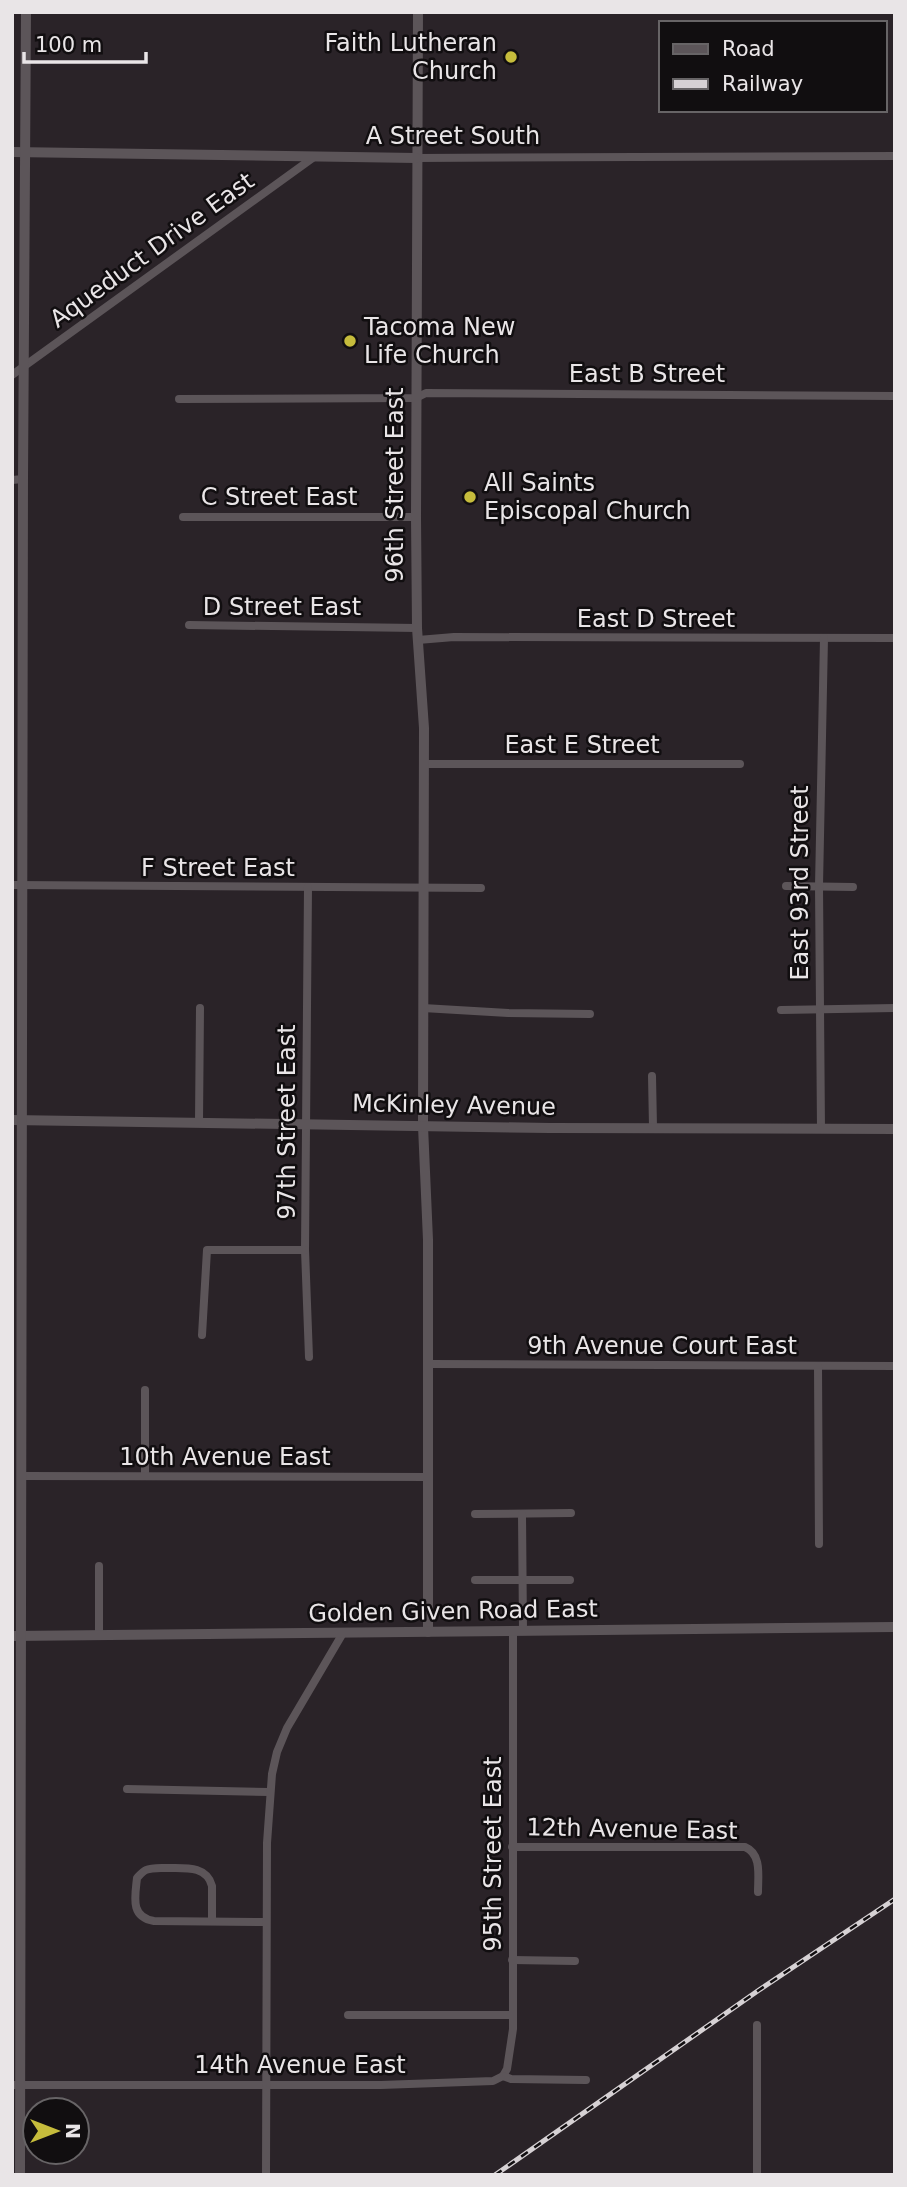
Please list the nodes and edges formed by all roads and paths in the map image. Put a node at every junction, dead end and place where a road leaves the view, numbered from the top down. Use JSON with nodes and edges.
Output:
{"nodes":[{"id":1,"x":26,"y":12,"type":"edge"},
{"id":2,"x":418,"y":12,"type":"edge"},
{"id":3,"x":12,"y":152,"type":"edge"},
{"id":4,"x":26,"y":152,"type":"junction"},
{"id":5,"x":895,"y":156,"type":"edge"},
{"id":6,"x":314,"y":157,"type":"junction"},
{"id":7,"x":416,"y":158,"type":"junction"},
{"id":8,"x":24,"y":366,"type":"junction"},
{"id":9,"x":12,"y":375,"type":"edge"},
{"id":10,"x":895,"y":396,"type":"edge"},
{"id":11,"x":416,"y":398,"type":"junction"},
{"id":12,"x":179,"y":399,"type":"dead end"},
{"id":13,"x":18,"y":480,"type":"edge"},
{"id":14,"x":183,"y":517,"type":"dead end"},
{"id":15,"x":416,"y":517,"type":"junction"},
{"id":16,"x":189,"y":625,"type":"dead end"},
{"id":17,"x":417,"y":628,"type":"junction"},
{"id":18,"x":824,"y":638,"type":"junction"},
{"id":19,"x":895,"y":638,"type":"edge"},
{"id":20,"x":418,"y":640,"type":"junction"},
{"id":21,"x":424,"y":764,"type":"junction"},
{"id":22,"x":740,"y":764,"type":"dead end"},
{"id":23,"x":18,"y":886,"type":"edge"},
{"id":24,"x":786,"y":886,"type":"dead end"},
{"id":25,"x":819,"y":886,"type":"junction"},
{"id":26,"x":308,"y":887,"type":"junction"},
{"id":27,"x":853,"y":887,"type":"dead end"},
{"id":28,"x":424,"y":888,"type":"junction"},
{"id":29,"x":481,"y":888,"type":"dead end"},
{"id":30,"x":200,"y":1008,"type":"dead end"},
{"id":31,"x":423,"y":1008,"type":"junction"},
{"id":32,"x":895,"y":1008,"type":"edge"},
{"id":33,"x":819,"y":1009,"type":"junction"},
{"id":34,"x":781,"y":1010,"type":"dead end"},
{"id":35,"x":590,"y":1014,"type":"dead end"},
{"id":36,"x":652,"y":1076,"type":"dead end"},
{"id":37,"x":17,"y":1120,"type":"edge"},
{"id":38,"x":199,"y":1122,"type":"junction"},
{"id":39,"x":307,"y":1123,"type":"junction"},
{"id":40,"x":423,"y":1126,"type":"junction"},
{"id":41,"x":653,"y":1127,"type":"junction"},
{"id":42,"x":821,"y":1129,"type":"junction"},
{"id":43,"x":895,"y":1129,"type":"edge"},
{"id":44,"x":305,"y":1250,"type":"junction"},
{"id":45,"x":202,"y":1335,"type":"dead end"},
{"id":46,"x":309,"y":1357,"type":"dead end"},
{"id":47,"x":428,"y":1364,"type":"junction"},
{"id":48,"x":818,"y":1366,"type":"junction"},
{"id":49,"x":895,"y":1366,"type":"edge"},
{"id":50,"x":17,"y":1380,"type":"edge"},
{"id":51,"x":145,"y":1390,"type":"dead end"},
{"id":52,"x":23,"y":1476,"type":"junction"},
{"id":53,"x":145,"y":1476,"type":"junction"},
{"id":54,"x":428,"y":1477,"type":"junction"},
{"id":55,"x":571,"y":1513,"type":"dead end"},
{"id":56,"x":475,"y":1514,"type":"dead end"},
{"id":57,"x":522,"y":1514,"type":"junction"},
{"id":58,"x":819,"y":1544,"type":"dead end"},
{"id":59,"x":99,"y":1566,"type":"dead end"},
{"id":60,"x":475,"y":1580,"type":"dead end"},
{"id":61,"x":523,"y":1580,"type":"junction"},
{"id":62,"x":570,"y":1580,"type":"dead end"},
{"id":63,"x":895,"y":1627,"type":"edge"},
{"id":64,"x":518,"y":1630,"type":"junction"},
{"id":65,"x":428,"y":1632,"type":"junction"},
{"id":66,"x":343,"y":1633,"type":"junction"},
{"id":67,"x":17,"y":1636,"type":"edge"},
{"id":68,"x":99,"y":1636,"type":"junction"},
{"id":69,"x":17,"y":1773,"type":"edge"},
{"id":70,"x":127,"y":1789,"type":"dead end"},
{"id":71,"x":270,"y":1792,"type":"junction"},
{"id":72,"x":17,"y":1839,"type":"edge"},
{"id":73,"x":512,"y":1847,"type":"junction"},
{"id":74,"x":758,"y":1892,"type":"dead end"},
{"id":75,"x":16,"y":1905,"type":"edge"},
{"id":76,"x":212,"y":1921,"type":"junction"},
{"id":77,"x":266,"y":1922,"type":"junction"},
{"id":78,"x":512,"y":1960,"type":"junction"},
{"id":79,"x":575,"y":1961,"type":"dead end"},
{"id":80,"x":348,"y":2015,"type":"dead end"},
{"id":81,"x":513,"y":2015,"type":"junction"},
{"id":82,"x":757,"y":2025,"type":"dead end"},
{"id":83,"x":503,"y":2076,"type":"junction"},
{"id":84,"x":586,"y":2080,"type":"dead end"},
{"id":85,"x":16,"y":2085,"type":"edge"},
{"id":86,"x":266,"y":2085,"type":"junction"},
{"id":87,"x":20,"y":2175,"type":"edge"},
{"id":88,"x":265,"y":2175,"type":"edge"},
{"id":89,"x":757,"y":2175,"type":"edge"}],
"edges":[{"from":1,"to":4,"type":"street"},
{"from":2,"to":7,"type":"street","name":"96th Street East"},
{"from":3,"to":4,"type":"street","name":"A Street South"},
{"from":4,"to":6,"type":"street","name":"A Street South"},
{"from":4,"to":8,"type":"street"},
{"from":5,"to":7,"type":"street","name":"A Street South"},
{"from":6,"to":7,"type":"street","name":"A Street South"},
{"from":6,"to":8,"type":"street","name":"Aqueduct Drive East"},
{"from":7,"to":11,"type":"street","name":"96th Street East"},
{"from":8,"to":9,"type":"street","name":"Aqueduct Drive East"},
{"from":8,"to":13,"type":"street"},
{"from":10,"to":11,"type":"street","name":"East B Street"},
{"from":11,"to":12,"type":"street","name":"East B Street"},
{"from":11,"to":15,"type":"street","name":"96th Street East"},
{"from":13,"to":23,"type":"street"},
{"from":14,"to":15,"type":"street","name":"C Street East"},
{"from":15,"to":17,"type":"street","name":"96th Street East"},
{"from":16,"to":17,"type":"street","name":"D Street East"},
{"from":17,"to":20,"type":"street","name":"96th Street East"},
{"from":18,"to":19,"type":"street","name":"East D Street"},
{"from":18,"to":20,"type":"street","name":"East D Street"},
{"from":18,"to":25,"type":"street","name":"East 93rd Street"},
{"from":20,"to":21,"type":"street","name":"96th Street East"},
{"from":21,"to":22,"type":"street","name":"East E Street"},
{"from":21,"to":28,"type":"street","name":"96th Street East"},
{"from":23,"to":26,"type":"street","name":"F Street East"},
{"from":23,"to":37,"type":"street"},
{"from":24,"to":25,"type":"street"},
{"from":25,"to":27,"type":"street"},
{"from":25,"to":33,"type":"street","name":"East 93rd Street"},
{"from":26,"to":28,"type":"street","name":"F Street East"},
{"from":26,"to":39,"type":"street","name":"97th Street East"},
{"from":28,"to":29,"type":"street","name":"F Street East"},
{"from":28,"to":31,"type":"street","name":"96th Street East"},
{"from":30,"to":38,"type":"street"},
{"from":31,"to":35,"type":"street"},
{"from":31,"to":40,"type":"street","name":"96th Street East"},
{"from":32,"to":33,"type":"street"},
{"from":33,"to":34,"type":"street"},
{"from":33,"to":42,"type":"street","name":"East 93rd Street"},
{"from":36,"to":41,"type":"street"},
{"from":37,"to":38,"type":"street","name":"McKinley Avenue"},
{"from":37,"to":50,"type":"street"},
{"from":38,"to":39,"type":"street","name":"McKinley Avenue"},
{"from":39,"to":40,"type":"street","name":"McKinley Avenue"},
{"from":39,"to":44,"type":"street","name":"97th Street East"},
{"from":40,"to":41,"type":"street","name":"McKinley Avenue"},
{"from":40,"to":47,"type":"street","name":"96th Street East"},
{"from":41,"to":42,"type":"street","name":"McKinley Avenue"},
{"from":42,"to":43,"type":"street","name":"McKinley Avenue"},
{"from":44,"to":45,"type":"street"},
{"from":44,"to":46,"type":"street","name":"97th Street East"},
{"from":47,"to":48,"type":"street","name":"9th Avenue Court East"},
{"from":47,"to":54,"type":"street","name":"96th Street East"},
{"from":48,"to":49,"type":"street","name":"9th Avenue Court East"},
{"from":48,"to":58,"type":"street"},
{"from":50,"to":52,"type":"street"},
{"from":51,"to":53,"type":"street"},
{"from":52,"to":53,"type":"street","name":"10th Avenue East"},
{"from":52,"to":67,"type":"street"},
{"from":53,"to":54,"type":"street","name":"10th Avenue East"},
{"from":54,"to":65,"type":"street"},
{"from":55,"to":57,"type":"street"},
{"from":56,"to":57,"type":"street"},
{"from":57,"to":61,"type":"street","name":"95th Street East"},
{"from":59,"to":68,"type":"street"},
{"from":60,"to":61,"type":"street"},
{"from":61,"to":62,"type":"street"},
{"from":61,"to":64,"type":"street","name":"95th Street East"},
{"from":63,"to":64,"type":"street","name":"Golden Given Road East"},
{"from":64,"to":65,"type":"street","name":"Golden Given Road East"},
{"from":64,"to":73,"type":"street","name":"95th Street East"},
{"from":65,"to":66,"type":"street","name":"Golden Given Road East"},
{"from":66,"to":68,"type":"street","name":"Golden Given Road East"},
{"from":66,"to":71,"type":"street"},
{"from":67,"to":68,"type":"street","name":"Golden Given Road East"},
{"from":67,"to":69,"type":"street"},
{"from":69,"to":72,"type":"street"},
{"from":70,"to":71,"type":"street"},
{"from":71,"to":77,"type":"street"},
{"from":72,"to":75,"type":"street"},
{"from":73,"to":74,"type":"street","name":"12th Avenue East"},
{"from":73,"to":78,"type":"street","name":"95th Street East"},
{"from":75,"to":85,"type":"street"},
{"from":76,"to":76,"type":"street"},
{"from":76,"to":77,"type":"street"},
{"from":77,"to":86,"type":"street"},
{"from":78,"to":79,"type":"street"},
{"from":78,"to":81,"type":"street","name":"95th Street East"},
{"from":80,"to":81,"type":"street"},
{"from":81,"to":83,"type":"street","name":"95th Street East"},
{"from":82,"to":89,"type":"street"},
{"from":83,"to":84,"type":"street","name":"14th Avenue East"},
{"from":83,"to":86,"type":"street","name":"14th Avenue East"},
{"from":85,"to":86,"type":"street","name":"14th Avenue East"},
{"from":85,"to":87,"type":"street"},
{"from":86,"to":88,"type":"street"}]}
